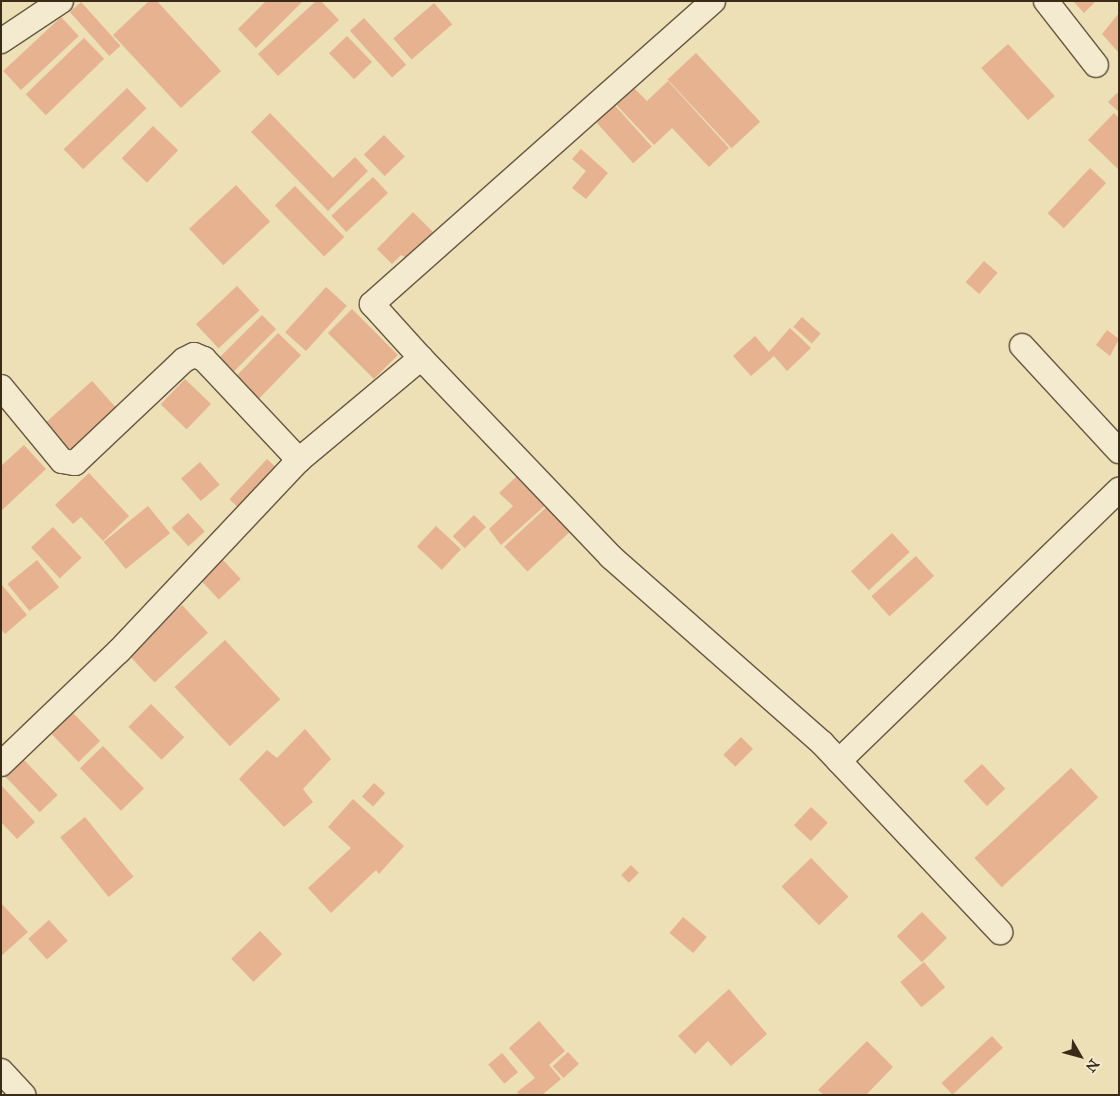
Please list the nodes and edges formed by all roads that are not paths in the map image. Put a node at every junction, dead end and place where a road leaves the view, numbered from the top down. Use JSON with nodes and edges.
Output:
{"nodes":[{"id":1,"x":61,"y":1,"type":"edge"},
{"id":2,"x":713,"y":1,"type":"edge"},
{"id":3,"x":1046,"y":1,"type":"edge"},
{"id":4,"x":1,"y":41,"type":"edge"},
{"id":5,"x":1096,"y":65,"type":"dead end"},
{"id":6,"x":1022,"y":346,"type":"dead end"},
{"id":7,"x":421,"y":358,"type":"junction"},
{"id":8,"x":1,"y":388,"type":"edge"},
{"id":9,"x":1119,"y":450,"type":"edge"},
{"id":10,"x":299,"y":460,"type":"junction"},
{"id":11,"x":1119,"y":490,"type":"edge"},
{"id":12,"x":839,"y":761,"type":"junction"},
{"id":13,"x":1,"y":764,"type":"edge"},
{"id":14,"x":1000,"y":932,"type":"dead end"},
{"id":15,"x":1,"y":1071,"type":"edge"},
{"id":16,"x":23,"y":1095,"type":"edge"}],
"edges":[{"from":1,"to":4,"type":"street"},
{"from":2,"to":7,"type":"street"},
{"from":3,"to":5,"type":"street"},
{"from":6,"to":9,"type":"street"},
{"from":7,"to":10,"type":"street"},
{"from":7,"to":12,"type":"street"},
{"from":8,"to":10,"type":"street"},
{"from":10,"to":13,"type":"street"},
{"from":11,"to":12,"type":"street"},
{"from":12,"to":14,"type":"street"},
{"from":15,"to":16,"type":"street"}]}
